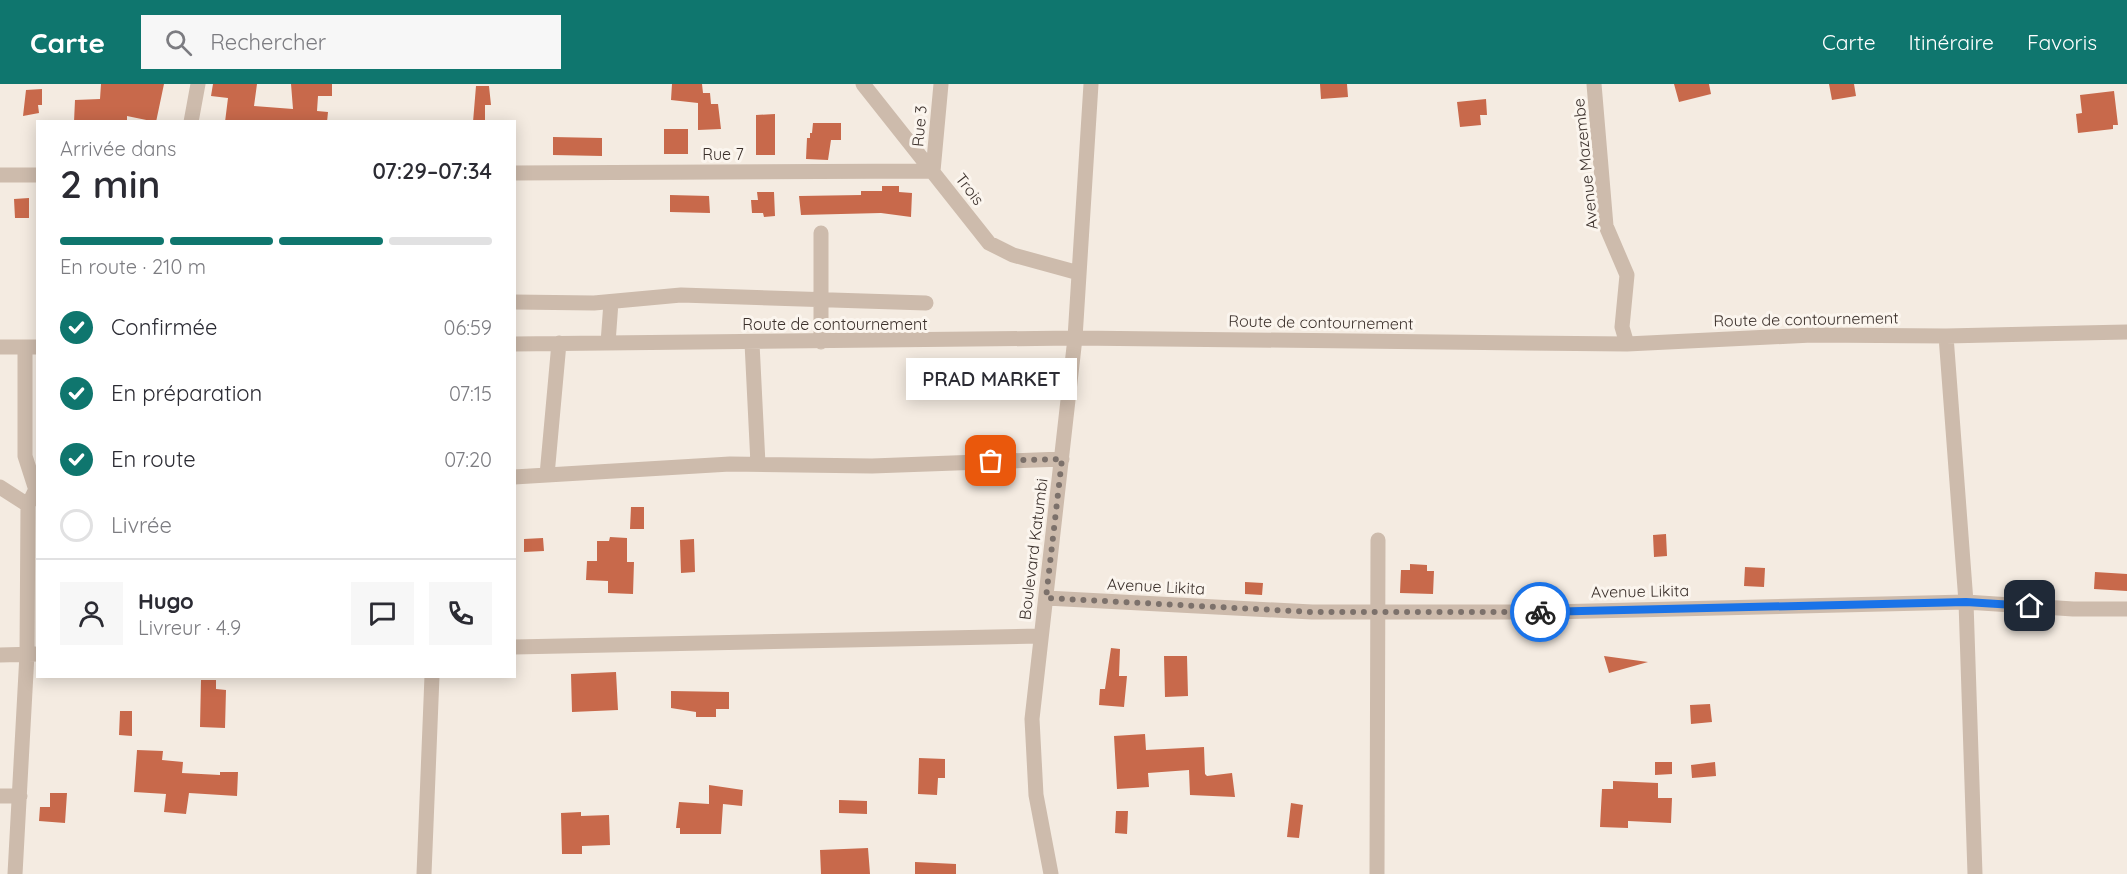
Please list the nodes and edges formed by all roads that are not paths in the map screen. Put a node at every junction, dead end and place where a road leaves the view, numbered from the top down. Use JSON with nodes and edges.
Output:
{"nodes":[{"id":1,"x":198,"y":84,"type":"edge"},
{"id":2,"x":863,"y":84,"type":"edge"},
{"id":3,"x":941,"y":84,"type":"edge"},
{"id":4,"x":1091,"y":84,"type":"edge"},
{"id":5,"x":1594,"y":84,"type":"edge"},
{"id":6,"x":191,"y":120,"type":"edge"},
{"id":7,"x":933,"y":171,"type":"junction"},
{"id":8,"x":516,"y":173,"type":"edge"},
{"id":9,"x":36,"y":175,"type":"edge"},
{"id":10,"x":0,"y":176,"type":"edge"},
{"id":11,"x":821,"y":233,"type":"dead end"},
{"id":12,"x":1079,"y":273,"type":"junction"},
{"id":13,"x":823,"y":298,"type":"junction"},
{"id":14,"x":516,"y":302,"type":"edge"},
{"id":15,"x":611,"y":302,"type":"junction"},
{"id":16,"x":926,"y":303,"type":"dead end"},
{"id":17,"x":2127,"y":332,"type":"edge"},
{"id":18,"x":1946,"y":336,"type":"junction"},
{"id":19,"x":1075,"y":338,"type":"junction"},
{"id":20,"x":821,"y":342,"type":"junction"},
{"id":21,"x":559,"y":343,"type":"junction"},
{"id":22,"x":608,"y":343,"type":"junction"},
{"id":23,"x":752,"y":343,"type":"junction"},
{"id":24,"x":516,"y":344,"type":"edge"},
{"id":25,"x":1627,"y":344,"type":"junction"},
{"id":26,"x":0,"y":347,"type":"edge"},
{"id":27,"x":31,"y":347,"type":"edge"},
{"id":28,"x":1062,"y":459,"type":"junction"},
{"id":29,"x":758,"y":464,"type":"junction"},
{"id":30,"x":547,"y":475,"type":"junction"},
{"id":31,"x":516,"y":477,"type":"edge"},
{"id":32,"x":36,"y":486,"type":"edge"},
{"id":33,"x":0,"y":487,"type":"edge"},
{"id":34,"x":28,"y":505,"type":"junction"},
{"id":35,"x":1378,"y":540,"type":"dead end"},
{"id":36,"x":1046,"y":598,"type":"junction"},
{"id":37,"x":1966,"y":602,"type":"junction"},
{"id":38,"x":2127,"y":609,"type":"edge"},
{"id":39,"x":1378,"y":612,"type":"junction"},
{"id":40,"x":1041,"y":636,"type":"junction"},
{"id":41,"x":516,"y":647,"type":"edge"},
{"id":42,"x":32,"y":654,"type":"edge"},
{"id":43,"x":0,"y":655,"type":"edge"},
{"id":44,"x":432,"y":678,"type":"edge"},
{"id":45,"x":0,"y":796,"type":"edge"},
{"id":46,"x":20,"y":796,"type":"junction"},
{"id":47,"x":15,"y":874,"type":"edge"},
{"id":48,"x":423,"y":874,"type":"edge"},
{"id":49,"x":1051,"y":874,"type":"edge"},
{"id":50,"x":1377,"y":874,"type":"edge"},
{"id":51,"x":1975,"y":874,"type":"edge"}],
"edges":[{"from":1,"to":6,"type":"street"},
{"from":2,"to":7,"type":"street","name":"Trois"},
{"from":3,"to":7,"type":"street","name":"Rue 3"},
{"from":4,"to":12,"type":"street","name":"Boulevard Katumbi"},
{"from":5,"to":25,"type":"street","name":"Avenue Mazembe"},
{"from":7,"to":8,"type":"street","name":"Rue 7"},
{"from":7,"to":12,"type":"street","name":"Trois"},
{"from":9,"to":10,"type":"street"},
{"from":11,"to":13,"type":"street"},
{"from":12,"to":19,"type":"street","name":"Boulevard Katumbi"},
{"from":13,"to":15,"type":"street"},
{"from":13,"to":16,"type":"street"},
{"from":13,"to":20,"type":"street"},
{"from":14,"to":15,"type":"street"},
{"from":15,"to":22,"type":"street"},
{"from":17,"to":18,"type":"street","name":"Route de contournement"},
{"from":18,"to":25,"type":"street","name":"Route de contournement"},
{"from":18,"to":37,"type":"street"},
{"from":19,"to":20,"type":"street","name":"Route de contournement"},
{"from":19,"to":25,"type":"street","name":"Route de contournement"},
{"from":19,"to":28,"type":"street","name":"Boulevard Katumbi"},
{"from":20,"to":23,"type":"street","name":"Route de contournement"},
{"from":21,"to":22,"type":"street","name":"Route de contournement"},
{"from":21,"to":24,"type":"street","name":"Route de contournement"},
{"from":21,"to":30,"type":"street"},
{"from":22,"to":23,"type":"street","name":"Route de contournement"},
{"from":23,"to":29,"type":"street"},
{"from":26,"to":27,"type":"street"},
{"from":27,"to":32,"type":"street"},
{"from":28,"to":29,"type":"street"},
{"from":28,"to":36,"type":"street","name":"Boulevard Katumbi"},
{"from":29,"to":30,"type":"street"},
{"from":30,"to":31,"type":"street"},
{"from":32,"to":34,"type":"street"},
{"from":33,"to":34,"type":"street"},
{"from":34,"to":42,"type":"street"},
{"from":35,"to":39,"type":"street"},
{"from":36,"to":39,"type":"street","name":"Avenue Likita"},
{"from":36,"to":40,"type":"street","name":"Boulevard Katumbi"},
{"from":37,"to":38,"type":"street","name":"Avenue Likita"},
{"from":37,"to":39,"type":"street","name":"Avenue Likita"},
{"from":37,"to":51,"type":"street"},
{"from":39,"to":50,"type":"street"},
{"from":40,"to":41,"type":"street"},
{"from":40,"to":49,"type":"street","name":"Boulevard Katumbi"},
{"from":42,"to":43,"type":"street"},
{"from":42,"to":46,"type":"street"},
{"from":44,"to":48,"type":"street"},
{"from":45,"to":46,"type":"street"},
{"from":46,"to":47,"type":"street"}]}
